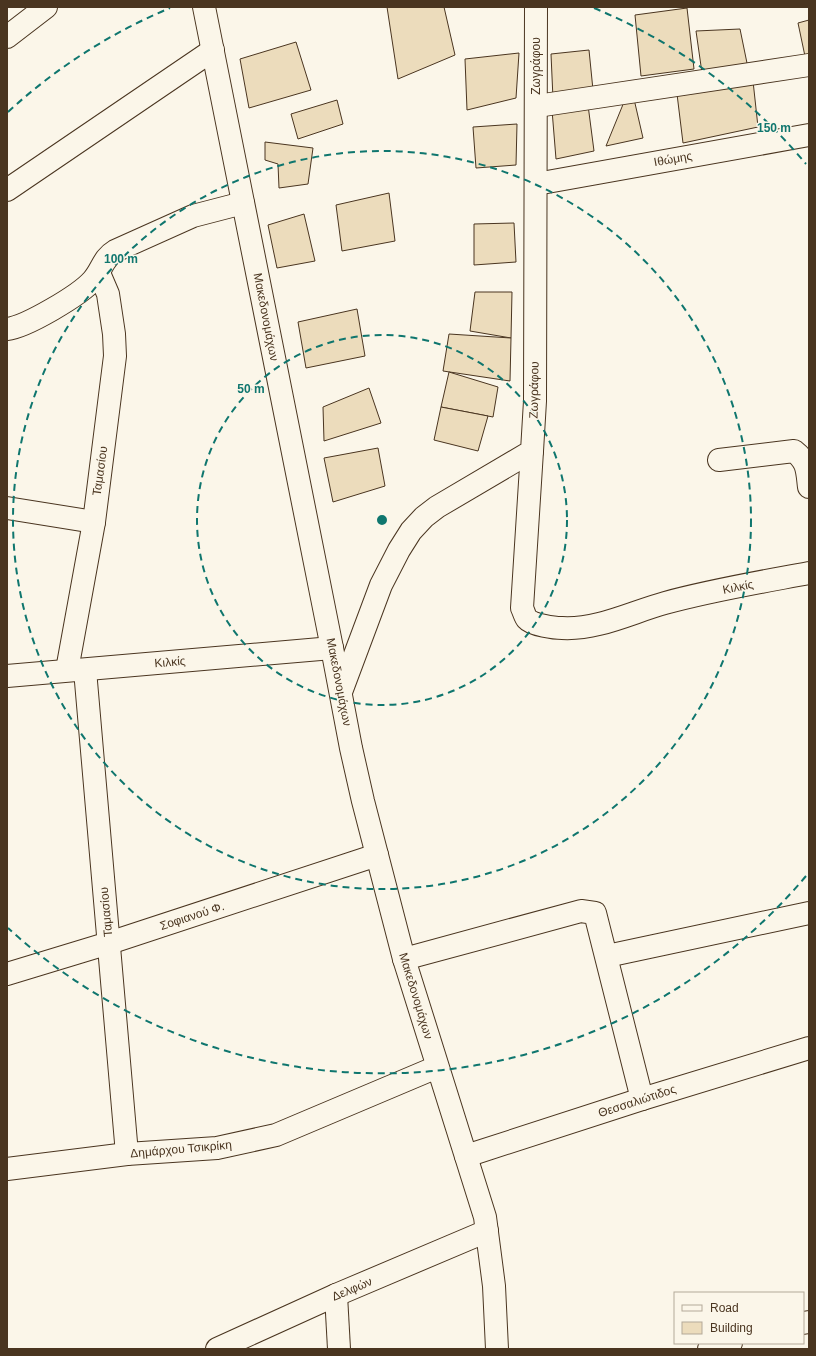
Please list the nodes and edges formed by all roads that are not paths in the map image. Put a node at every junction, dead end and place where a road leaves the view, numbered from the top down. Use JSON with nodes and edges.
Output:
{"nodes":[{"id":1,"x":46,"y":7,"type":"edge"},
{"id":2,"x":204,"y":7,"type":"edge"},
{"id":3,"x":536,"y":7,"type":"edge"},
{"id":4,"x":7,"y":37,"type":"edge"},
{"id":5,"x":213,"y":50,"type":"junction"},
{"id":6,"x":809,"y":65,"type":"edge"},
{"id":7,"x":537,"y":106,"type":"junction"},
{"id":8,"x":809,"y":135,"type":"edge"},
{"id":9,"x":536,"y":184,"type":"junction"},
{"id":10,"x":7,"y":190,"type":"edge"},
{"id":11,"x":242,"y":203,"type":"junction"},
{"id":12,"x":99,"y":273,"type":"junction"},
{"id":13,"x":7,"y":329,"type":"edge"},
{"id":14,"x":532,"y":452,"type":"junction"},
{"id":15,"x":718,"y":460,"type":"dead end"},
{"id":16,"x":809,"y":487,"type":"edge"},
{"id":17,"x":7,"y":508,"type":"edge"},
{"id":18,"x":94,"y":522,"type":"junction"},
{"id":19,"x":809,"y":573,"type":"edge"},
{"id":20,"x":667,"y":602,"type":"joint"},
{"id":21,"x":332,"y":648,"type":"junction"},
{"id":22,"x":76,"y":670,"type":"junction"},
{"id":23,"x":7,"y":676,"type":"edge"},
{"id":24,"x":341,"y":692,"type":"junction"},
{"id":25,"x":377,"y":855,"type":"junction"},
{"id":26,"x":809,"y":913,"type":"edge"},
{"id":27,"x":109,"y":943,"type":"junction"},
{"id":28,"x":607,"y":956,"type":"junction"},
{"id":29,"x":404,"y":959,"type":"junction"},
{"id":30,"x":7,"y":974,"type":"edge"},
{"id":31,"x":809,"y":1048,"type":"edge"},
{"id":32,"x":437,"y":1067,"type":"junction"},
{"id":33,"x":642,"y":1099,"type":"junction"},
{"id":34,"x":127,"y":1154,"type":"junction"},
{"id":35,"x":466,"y":1156,"type":"junction"},
{"id":36,"x":7,"y":1168,"type":"edge"},
{"id":37,"x":487,"y":1231,"type":"junction"},
{"id":38,"x":336,"y":1295,"type":"junction"},
{"id":39,"x":727,"y":1344,"type":"edge"},
{"id":40,"x":217,"y":1349,"type":"edge"},
{"id":41,"x":339,"y":1349,"type":"edge"},
{"id":42,"x":497,"y":1349,"type":"edge"},
{"id":43,"x":709,"y":1349,"type":"edge"}],
"edges":[{"from":1,"to":4,"type":"street"},
{"from":2,"to":5,"type":"street","name":"Μακεδονομάχων"},
{"from":3,"to":7,"type":"street","name":"Ζωγράφου"},
{"from":5,"to":10,"type":"street"},
{"from":5,"to":11,"type":"street","name":"Μακεδονομάχων"},
{"from":6,"to":7,"type":"street"},
{"from":7,"to":9,"type":"street","name":"Ζωγράφου"},
{"from":8,"to":9,"type":"street","name":"Ιθώμης"},
{"from":9,"to":14,"type":"street","name":"Ζωγράφου"},
{"from":11,"to":12,"type":"street"},
{"from":11,"to":21,"type":"street","name":"Μακεδονομάχων"},
{"from":12,"to":13,"type":"street"},
{"from":12,"to":18,"type":"street","name":"Ταμασίου"},
{"from":14,"to":20,"type":"street","name":"Ζωγράφου"},
{"from":14,"to":24,"type":"street"},
{"from":15,"to":16,"type":"street"},
{"from":17,"to":18,"type":"street"},
{"from":18,"to":22,"type":"street","name":"Ταμασίου"},
{"from":19,"to":20,"type":"street","name":"Κιλκίς"},
{"from":21,"to":22,"type":"street","name":"Κιλκίς"},
{"from":21,"to":24,"type":"street","name":"Μακεδονομάχων"},
{"from":22,"to":23,"type":"street","name":"Κιλκίς"},
{"from":22,"to":27,"type":"street","name":"Ταμασίου"},
{"from":24,"to":25,"type":"street","name":"Μακεδονομάχων"},
{"from":25,"to":27,"type":"street","name":"Σοφιανού Φ."},
{"from":25,"to":29,"type":"street","name":"Μακεδονομάχων"},
{"from":26,"to":28,"type":"street"},
{"from":27,"to":30,"type":"street","name":"Σοφιανού Φ."},
{"from":27,"to":34,"type":"street","name":"Ταμασίου"},
{"from":28,"to":29,"type":"street"},
{"from":28,"to":33,"type":"street"},
{"from":29,"to":32,"type":"street","name":"Μακεδονομάχων"},
{"from":31,"to":33,"type":"street","name":"Θεσσαλιώτιδος"},
{"from":32,"to":34,"type":"street","name":"Δημάρχου Τσικρίκη"},
{"from":32,"to":35,"type":"street","name":"Μακεδονομάχων"},
{"from":33,"to":35,"type":"street","name":"Θεσσαλιώτιδος"},
{"from":34,"to":36,"type":"street","name":"Δημάρχου Τσικρίκη"},
{"from":35,"to":37,"type":"street","name":"Μακεδονομάχων"},
{"from":37,"to":38,"type":"street","name":"Δελφών"},
{"from":37,"to":42,"type":"street","name":"Μακεδονομάχων"},
{"from":38,"to":40,"type":"street","name":"Δελφών"},
{"from":38,"to":41,"type":"street"},
{"from":39,"to":43,"type":"street"}]}
